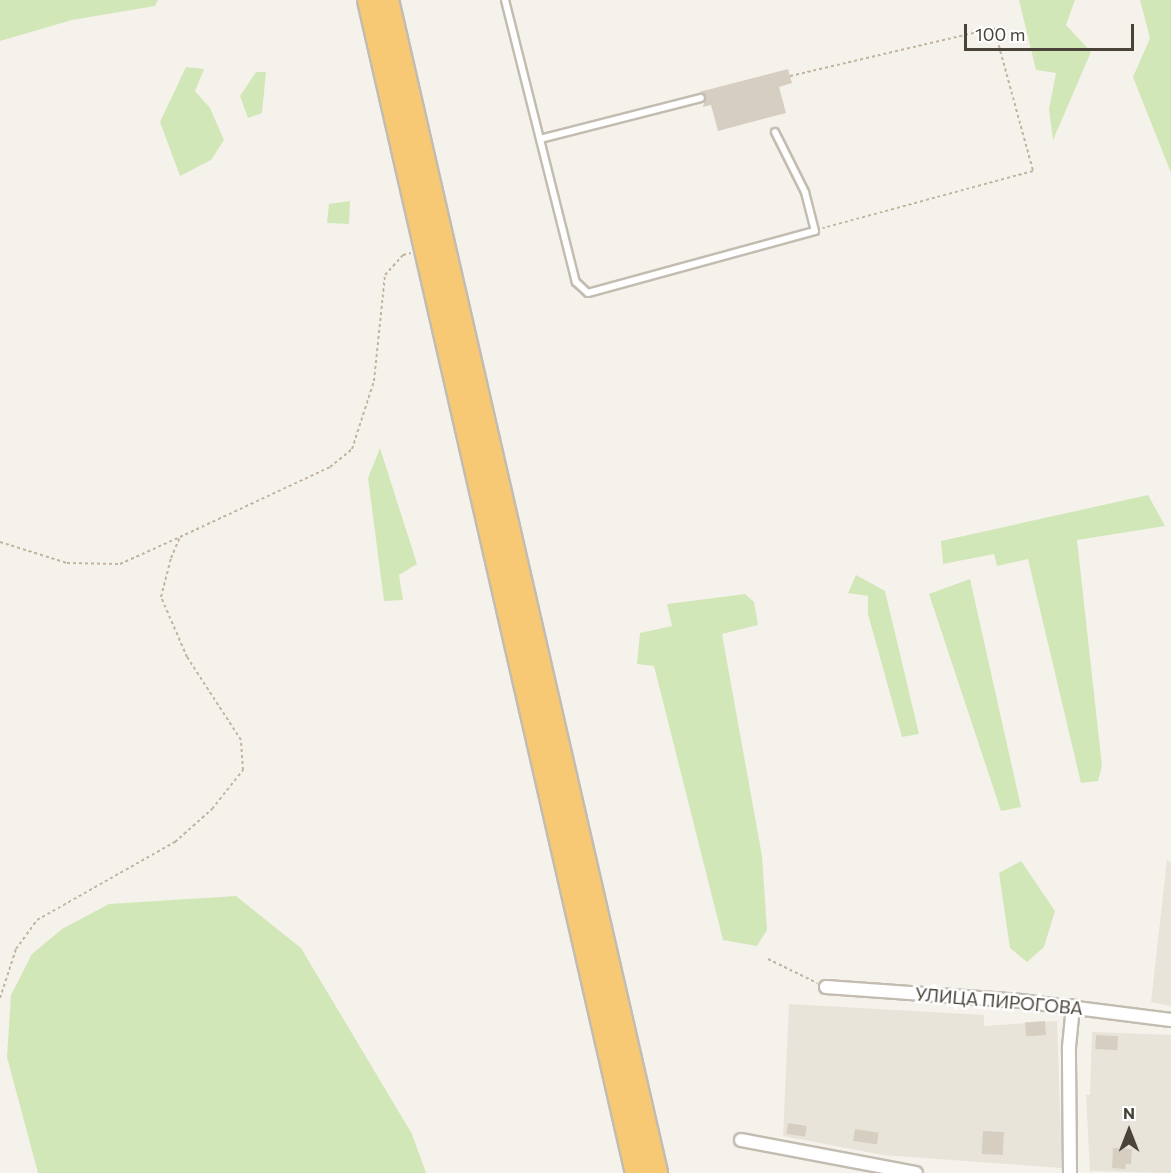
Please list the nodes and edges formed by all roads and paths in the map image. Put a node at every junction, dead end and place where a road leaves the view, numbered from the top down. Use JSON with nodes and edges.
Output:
{"nodes":[{"id":1,"x":369,"y":0,"type":"edge"},
{"id":2,"x":387,"y":0,"type":"edge"},
{"id":3,"x":505,"y":0,"type":"edge"},
{"id":4,"x":790,"y":76,"type":"dead end"},
{"id":5,"x":701,"y":99,"type":"dead end"},
{"id":6,"x":775,"y":132,"type":"dead end"},
{"id":7,"x":540,"y":139,"type":"junction"},
{"id":8,"x":814,"y":231,"type":"junction"},
{"id":9,"x":427,"y":251,"type":"junction"},
{"id":10,"x":180,"y":537,"type":"junction"},
{"id":11,"x":0,"y":542,"type":"edge"},
{"id":12,"x":768,"y":959,"type":"dead end"},
{"id":13,"x":826,"y":987,"type":"joint"},
{"id":14,"x":0,"y":998,"type":"edge"},
{"id":15,"x":1073,"y":1006,"type":"junction"},
{"id":16,"x":1171,"y":1020,"type":"edge"},
{"id":17,"x":741,"y":1140,"type":"dead end"},
{"id":18,"x":637,"y":1173,"type":"edge"},
{"id":19,"x":656,"y":1173,"type":"edge"},
{"id":20,"x":915,"y":1173,"type":"edge"},
{"id":21,"x":1070,"y":1173,"type":"edge"}],
"edges":[{"from":1,"to":9,"type":"highway"},
{"from":2,"to":19,"type":"highway"},
{"from":3,"to":7,"type":"lane"},
{"from":4,"to":8,"type":"path"},
{"from":5,"to":7,"type":"lane"},
{"from":6,"to":8,"type":"lane"},
{"from":7,"to":8,"type":"lane"},
{"from":9,"to":10,"type":"path"},
{"from":9,"to":18,"type":"highway"},
{"from":10,"to":11,"type":"path"},
{"from":10,"to":14,"type":"path"},
{"from":12,"to":13,"type":"path"},
{"from":13,"to":15,"type":"street","name":"УЛИЦА ПИРОГОВА"},
{"from":15,"to":16,"type":"street","name":"УЛИЦА ПИРОГОВА"},
{"from":15,"to":21,"type":"street"},
{"from":17,"to":20,"type":"street"}]}
